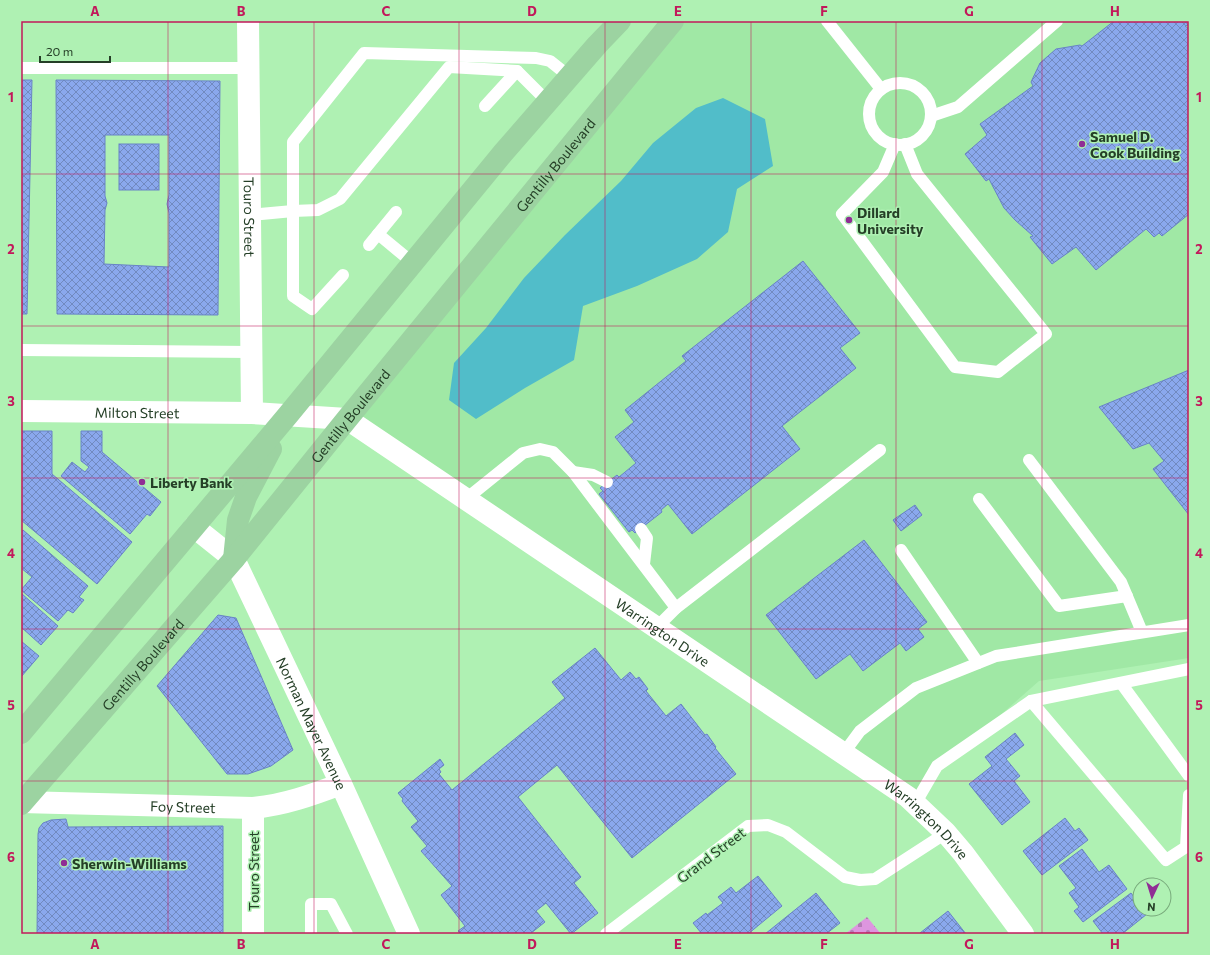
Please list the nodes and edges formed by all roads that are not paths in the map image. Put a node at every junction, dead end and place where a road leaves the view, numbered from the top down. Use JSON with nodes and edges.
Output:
{"nodes":[{"id":1,"x":248,"y":21,"type":"edge"},
{"id":2,"x":620,"y":21,"type":"edge"},
{"id":3,"x":673,"y":21,"type":"edge"},
{"id":4,"x":827,"y":21,"type":"edge"},
{"id":5,"x":1057,"y":21,"type":"edge"},
{"id":6,"x":21,"y":68,"type":"edge"},
{"id":7,"x":249,"y":68,"type":"junction"},
{"id":8,"x":517,"y":71,"type":"junction"},
{"id":9,"x":570,"y":77,"type":"junction"},
{"id":10,"x":881,"y":89,"type":"junction"},
{"id":11,"x":548,"y":102,"type":"junction"},
{"id":12,"x":485,"y":106,"type":"dead end"},
{"id":13,"x":931,"y":116,"type":"junction"},
{"id":14,"x":900,"y":144,"type":"junction"},
{"id":15,"x":293,"y":210,"type":"junction"},
{"id":16,"x":396,"y":212,"type":"dead end"},
{"id":17,"x":250,"y":215,"type":"junction"},
{"id":18,"x":378,"y":234,"type":"junction"},
{"id":19,"x":369,"y":245,"type":"dead end"},
{"id":20,"x":413,"y":263,"type":"junction"},
{"id":21,"x":343,"y":276,"type":"dead end"},
{"id":22,"x":21,"y":350,"type":"edge"},
{"id":23,"x":251,"y":352,"type":"junction"},
{"id":24,"x":21,"y":411,"type":"edge"},
{"id":25,"x":252,"y":413,"type":"junction"},
{"id":26,"x":288,"y":415,"type":"junction"},
{"id":27,"x":347,"y":418,"type":"junction"},
{"id":28,"x":880,"y":450,"type":"dead end"},
{"id":29,"x":1029,"y":460,"type":"dead end"},
{"id":30,"x":573,"y":472,"type":"junction"},
{"id":31,"x":607,"y":482,"type":"dead end"},
{"id":32,"x":466,"y":499,"type":"junction"},
{"id":33,"x":979,"y":499,"type":"dead end"},
{"id":34,"x":194,"y":527,"type":"junction"},
{"id":35,"x":641,"y":529,"type":"dead end"},
{"id":36,"x":901,"y":550,"type":"dead end"},
{"id":37,"x":234,"y":559,"type":"junction"},
{"id":38,"x":644,"y":564,"type":"junction"},
{"id":39,"x":1127,"y":596,"type":"junction"},
{"id":40,"x":676,"y":608,"type":"junction"},
{"id":41,"x":1189,"y":625,"type":"edge"},
{"id":42,"x":656,"y":628,"type":"junction"},
{"id":43,"x":1142,"y":632,"type":"junction"},
{"id":44,"x":978,"y":663,"type":"junction"},
{"id":45,"x":1189,"y":669,"type":"edge"},
{"id":46,"x":1121,"y":683,"type":"junction"},
{"id":47,"x":1031,"y":701,"type":"junction"},
{"id":48,"x":21,"y":733,"type":"edge"},
{"id":49,"x":843,"y":754,"type":"junction"},
{"id":50,"x":1189,"y":776,"type":"edge"},
{"id":51,"x":341,"y":784,"type":"junction"},
{"id":52,"x":1189,"y":795,"type":"edge"},
{"id":53,"x":22,"y":803,"type":"edge"},
{"id":54,"x":915,"y":804,"type":"junction"},
{"id":55,"x":253,"y":808,"type":"junction"},
{"id":56,"x":946,"y":833,"type":"junction"},
{"id":57,"x":253,"y":934,"type":"edge"},
{"id":58,"x":311,"y":934,"type":"edge"},
{"id":59,"x":347,"y":934,"type":"edge"},
{"id":60,"x":409,"y":934,"type":"edge"},
{"id":61,"x":606,"y":934,"type":"edge"},
{"id":62,"x":1023,"y":934,"type":"edge"}],
"edges":[{"from":1,"to":7,"type":"street","name":"Touro Street"},
{"from":2,"to":9,"type":"main road"},
{"from":3,"to":27,"type":"main road","name":"Gentilly Boulevard"},
{"from":4,"to":10,"type":"lane"},
{"from":5,"to":13,"type":"lane"},
{"from":6,"to":7,"type":"lane"},
{"from":7,"to":17,"type":"street","name":"Touro Street"},
{"from":8,"to":11,"type":"lane"},
{"from":8,"to":12,"type":"lane"},
{"from":8,"to":15,"type":"lane"},
{"from":9,"to":11,"type":"main road"},
{"from":9,"to":15,"type":"lane"},
{"from":10,"to":13,"type":"lane"},
{"from":10,"to":14,"type":"lane"},
{"from":11,"to":20,"type":"main road"},
{"from":13,"to":14,"type":"lane"},
{"from":14,"to":14,"type":"lane"},
{"from":15,"to":17,"type":"lane"},
{"from":15,"to":21,"type":"lane"},
{"from":16,"to":18,"type":"lane"},
{"from":17,"to":23,"type":"street","name":"Touro Street"},
{"from":18,"to":19,"type":"lane"},
{"from":18,"to":20,"type":"lane"},
{"from":20,"to":26,"type":"main road"},
{"from":22,"to":23,"type":"lane"},
{"from":23,"to":25,"type":"street","name":"Touro Street"},
{"from":24,"to":25,"type":"street","name":"Milton Street"},
{"from":25,"to":26,"type":"street"},
{"from":26,"to":27,"type":"street"},
{"from":26,"to":34,"type":"main road"},
{"from":26,"to":37,"type":"main road"},
{"from":27,"to":32,"type":"street","name":"Warrington Drive"},
{"from":27,"to":37,"type":"main road","name":"Gentilly Boulevard"},
{"from":28,"to":40,"type":"lane"},
{"from":29,"to":39,"type":"lane"},
{"from":30,"to":31,"type":"lane"},
{"from":30,"to":32,"type":"lane"},
{"from":30,"to":38,"type":"lane"},
{"from":32,"to":42,"type":"street","name":"Warrington Drive"},
{"from":33,"to":39,"type":"lane"},
{"from":34,"to":37,"type":"street","name":"Norman Mayer Avenue"},
{"from":34,"to":48,"type":"main road"},
{"from":35,"to":38,"type":"lane"},
{"from":36,"to":44,"type":"lane"},
{"from":37,"to":51,"type":"street","name":"Norman Mayer Avenue"},
{"from":37,"to":53,"type":"main road","name":"Gentilly Boulevard"},
{"from":38,"to":40,"type":"lane"},
{"from":39,"to":43,"type":"lane"},
{"from":40,"to":42,"type":"lane"},
{"from":41,"to":43,"type":"lane"},
{"from":42,"to":49,"type":"street","name":"Warrington Drive"},
{"from":43,"to":44,"type":"lane"},
{"from":44,"to":49,"type":"lane"},
{"from":45,"to":46,"type":"lane"},
{"from":46,"to":47,"type":"lane"},
{"from":46,"to":50,"type":"lane"},
{"from":47,"to":52,"type":"lane"},
{"from":47,"to":54,"type":"lane"},
{"from":49,"to":54,"type":"street","name":"Warrington Drive"},
{"from":51,"to":55,"type":"street","name":"Foy Street"},
{"from":51,"to":60,"type":"street","name":"Norman Mayer Avenue"},
{"from":53,"to":55,"type":"street","name":"Foy Street"},
{"from":54,"to":56,"type":"street","name":"Warrington Drive"},
{"from":55,"to":57,"type":"street","name":"Touro Street"},
{"from":56,"to":61,"type":"lane","name":"Grand Street"},
{"from":56,"to":62,"type":"street","name":"Warrington Drive"},
{"from":58,"to":59,"type":"lane"}]}
